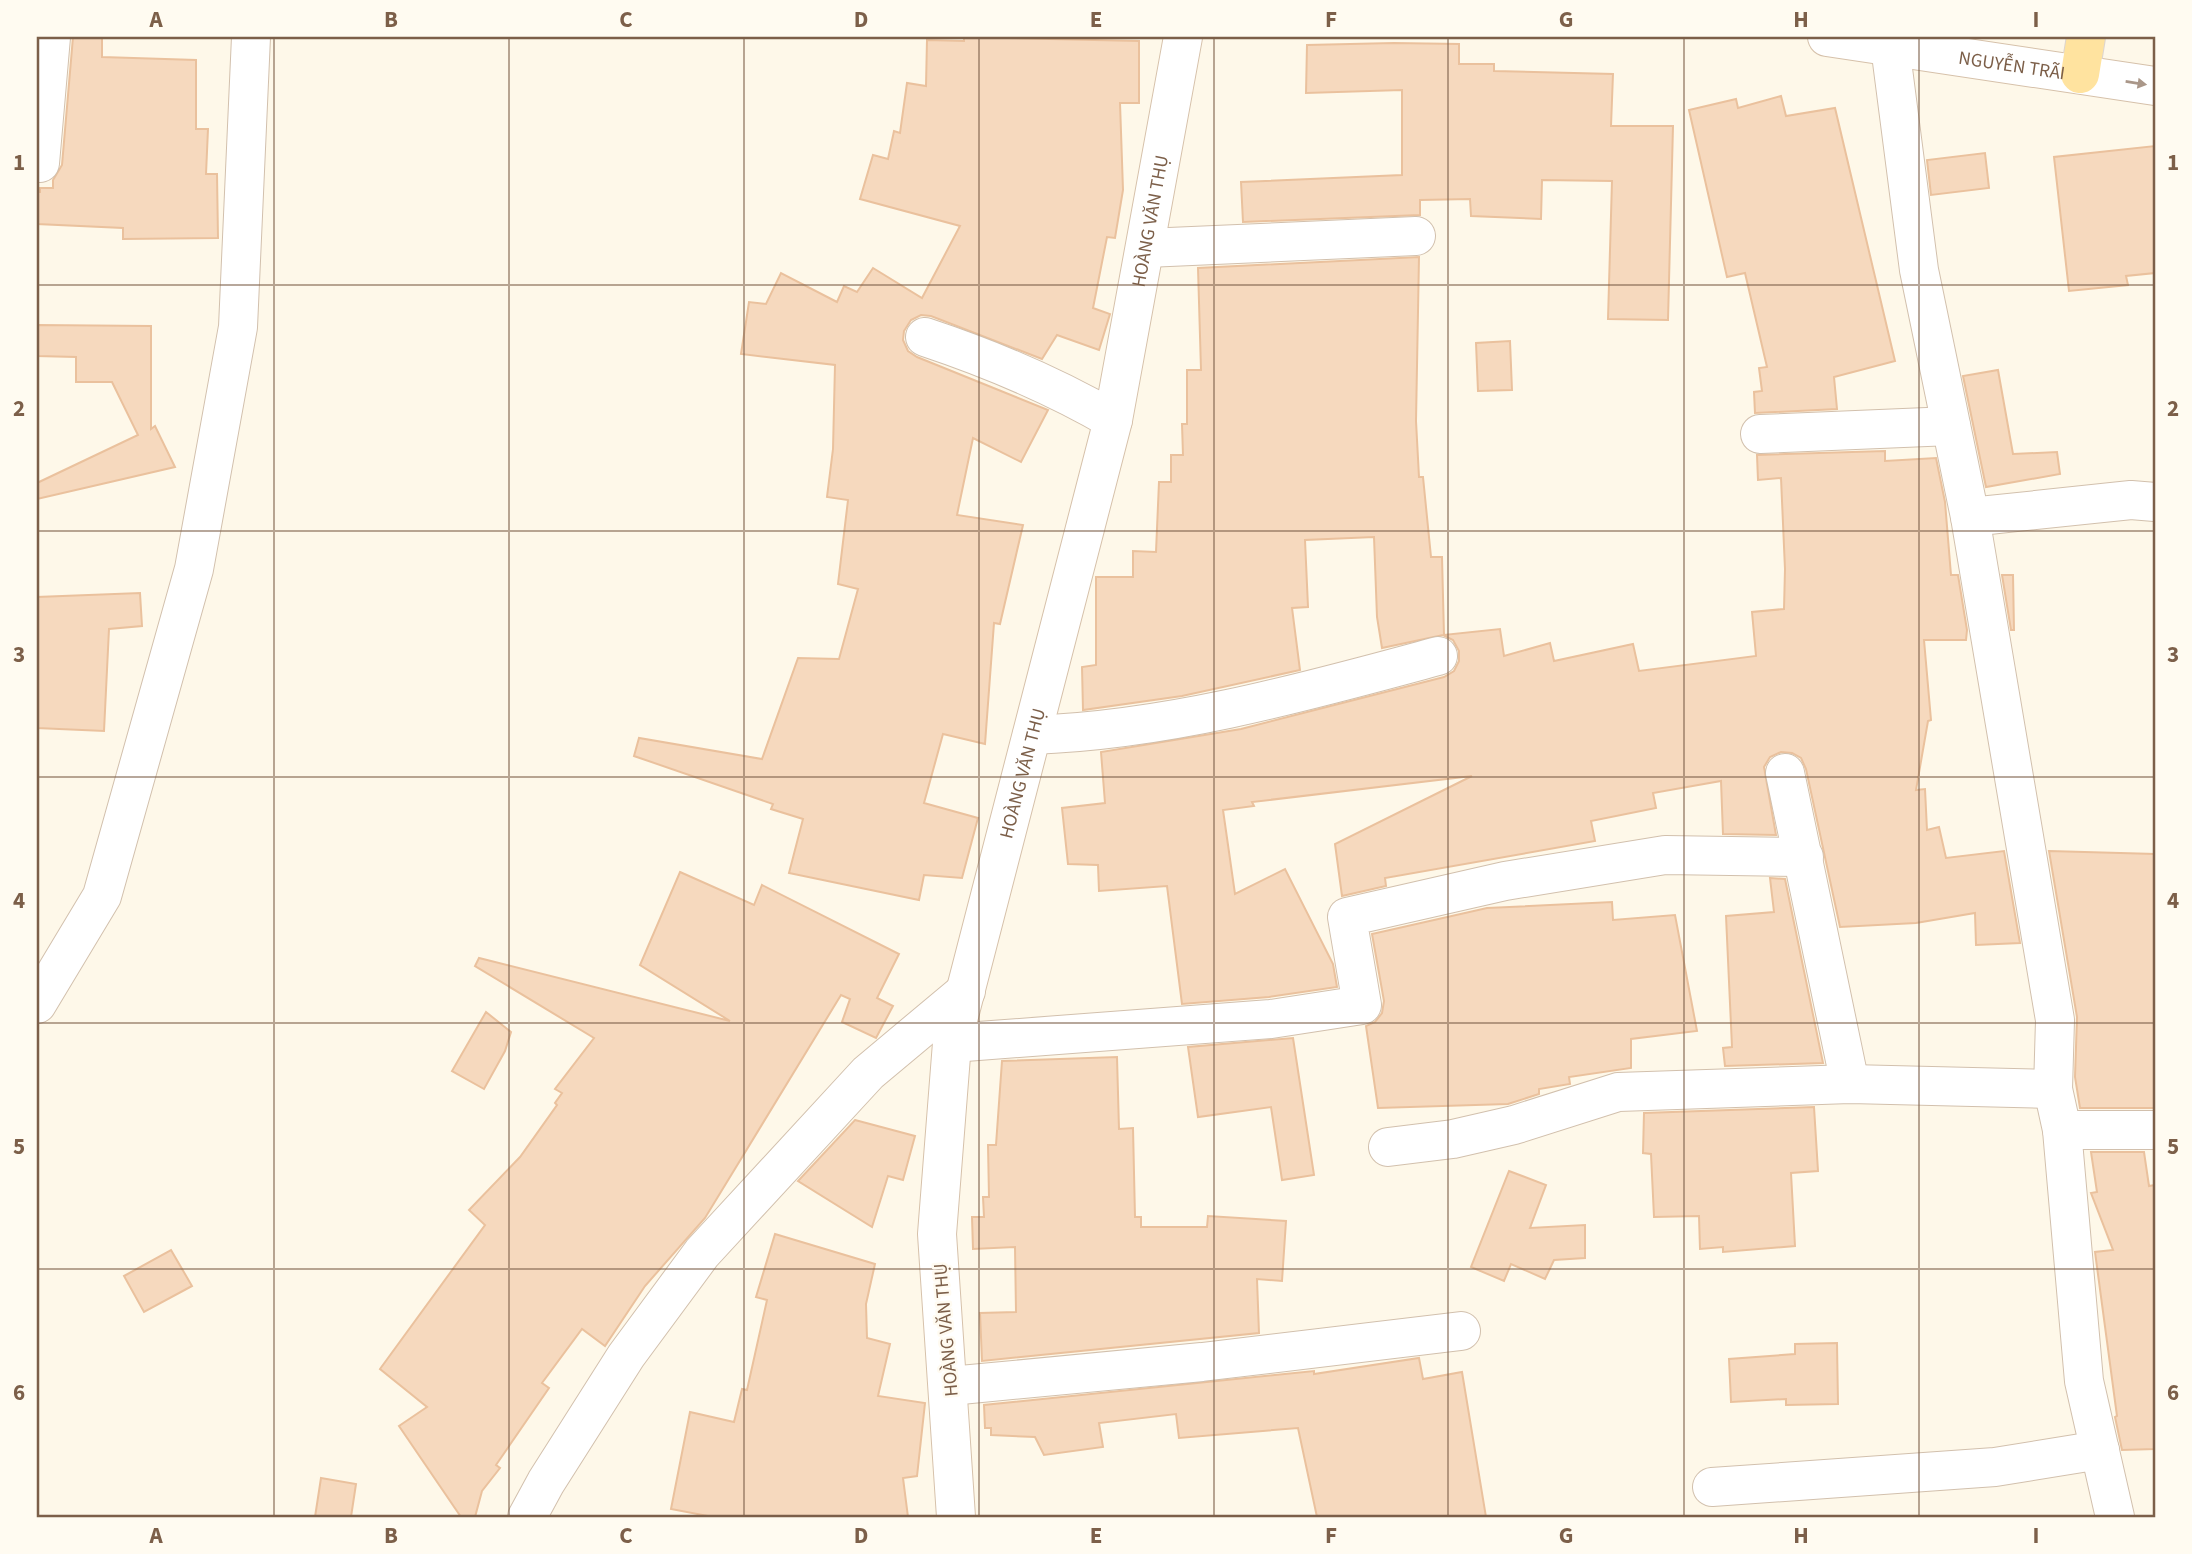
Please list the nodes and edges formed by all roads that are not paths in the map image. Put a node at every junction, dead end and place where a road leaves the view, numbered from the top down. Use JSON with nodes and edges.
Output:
{"nodes":[{"id":1,"x":51,"y":37,"type":"edge"},
{"id":2,"x":251,"y":37,"type":"edge"},
{"id":3,"x":1182,"y":37,"type":"edge"},
{"id":4,"x":1827,"y":37,"type":"edge"},
{"id":5,"x":1890,"y":46,"type":"junction"},
{"id":6,"x":2083,"y":55,"type":"edge"},
{"id":7,"x":2155,"y":86,"type":"edge"},
{"id":8,"x":40,"y":163,"type":"dead end"},
{"id":9,"x":1416,"y":236,"type":"dead end"},
{"id":10,"x":1146,"y":248,"type":"junction"},
{"id":11,"x":925,"y":337,"type":"dead end"},
{"id":12,"x":1113,"y":420,"type":"junction"},
{"id":13,"x":1951,"y":426,"type":"junction"},
{"id":14,"x":1760,"y":434,"type":"dead end"},
{"id":15,"x":2155,"y":502,"type":"edge"},
{"id":16,"x":1970,"y":517,"type":"junction"},
{"id":17,"x":1438,"y":656,"type":"dead end"},
{"id":18,"x":1032,"y":735,"type":"junction"},
{"id":19,"x":1785,"y":773,"type":"dead end"},
{"id":20,"x":1804,"y":857,"type":"junction"},
{"id":21,"x":966,"y":991,"type":"junction"},
{"id":22,"x":37,"y":1004,"type":"edge"},
{"id":23,"x":952,"y":1043,"type":"junction"},
{"id":24,"x":1850,"y":1084,"type":"junction"},
{"id":25,"x":2053,"y":1089,"type":"junction"},
{"id":26,"x":2062,"y":1130,"type":"junction"},
{"id":27,"x":2155,"y":1130,"type":"edge"},
{"id":28,"x":1388,"y":1147,"type":"dead end"},
{"id":29,"x":1461,"y":1331,"type":"dead end"},
{"id":30,"x":950,"y":1386,"type":"junction"},
{"id":31,"x":2100,"y":1450,"type":"junction"},
{"id":32,"x":1712,"y":1487,"type":"dead end"},
{"id":33,"x":527,"y":1517,"type":"edge"},
{"id":34,"x":956,"y":1517,"type":"edge"},
{"id":35,"x":2115,"y":1517,"type":"edge"}],
"edges":[{"from":1,"to":8,"type":"street"},
{"from":2,"to":22,"type":"street"},
{"from":3,"to":10,"type":"street","name":"HOÀNG VĂN THỤ"},
{"from":4,"to":5,"type":"street","name":"NGUYỄN TRÃI"},
{"from":5,"to":6,"type":"street","name":"NGUYỄN TRÃI"},
{"from":5,"to":13,"type":"street"},
{"from":6,"to":7,"type":"street","name":"NGUYỄN TRÃI","one_way":true},
{"from":9,"to":10,"type":"street"},
{"from":10,"to":12,"type":"street","name":"HOÀNG VĂN THỤ"},
{"from":11,"to":12,"type":"street"},
{"from":12,"to":18,"type":"street","name":"HOÀNG VĂN THỤ"},
{"from":13,"to":14,"type":"street"},
{"from":13,"to":16,"type":"street"},
{"from":15,"to":16,"type":"street"},
{"from":16,"to":25,"type":"street"},
{"from":17,"to":18,"type":"street"},
{"from":18,"to":21,"type":"street","name":"HOÀNG VĂN THỤ"},
{"from":19,"to":20,"type":"street"},
{"from":20,"to":23,"type":"street"},
{"from":20,"to":24,"type":"street"},
{"from":21,"to":23,"type":"street","name":"HOÀNG VĂN THỤ"},
{"from":21,"to":33,"type":"street"},
{"from":23,"to":30,"type":"street","name":"HOÀNG VĂN THỤ"},
{"from":24,"to":25,"type":"street"},
{"from":24,"to":28,"type":"street"},
{"from":25,"to":26,"type":"street"},
{"from":26,"to":27,"type":"street"},
{"from":26,"to":31,"type":"street"},
{"from":29,"to":30,"type":"street"},
{"from":30,"to":34,"type":"street","name":"HOÀNG VĂN THỤ"},
{"from":31,"to":32,"type":"street"},
{"from":31,"to":35,"type":"street"}]}
